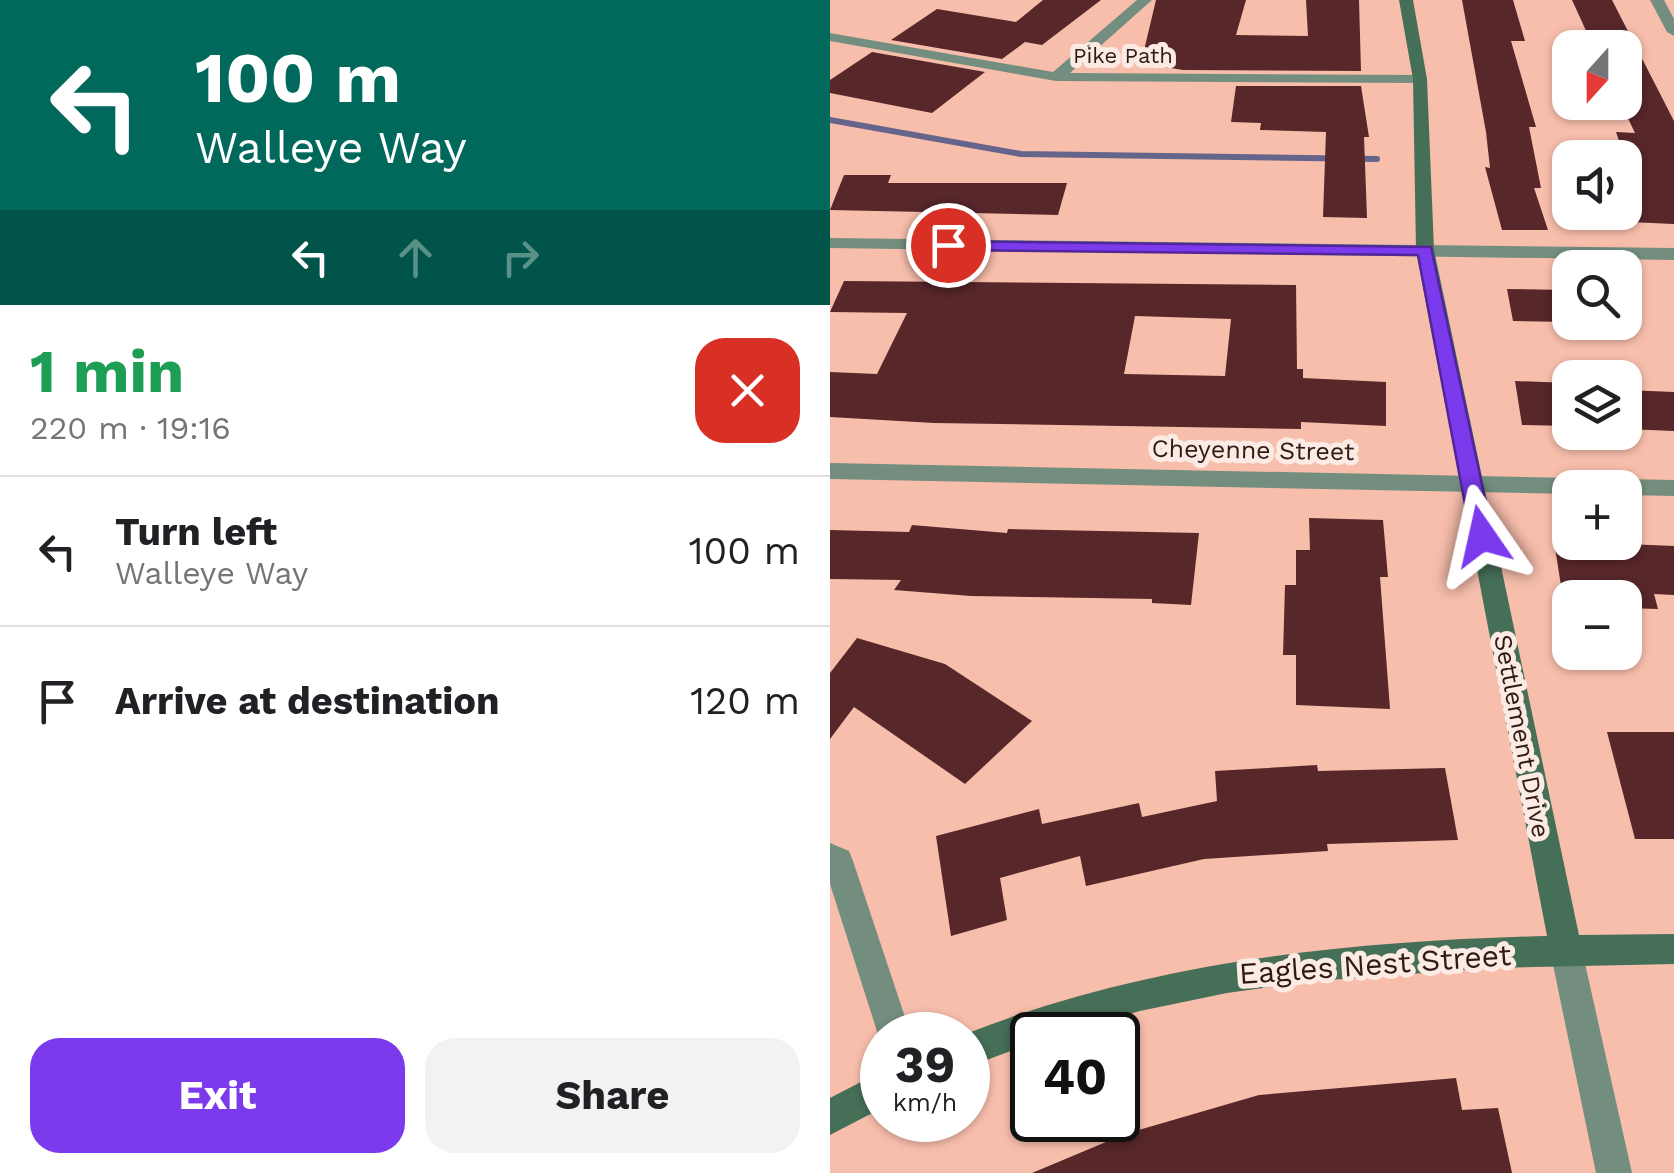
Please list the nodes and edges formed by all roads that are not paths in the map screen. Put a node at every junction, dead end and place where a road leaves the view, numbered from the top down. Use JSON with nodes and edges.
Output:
{"nodes":[{"id":1,"x":1145,"y":0,"type":"edge"},
{"id":2,"x":1406,"y":0,"type":"edge"},
{"id":3,"x":1656,"y":0,"type":"edge"},
{"id":4,"x":1674,"y":32,"type":"edge"},
{"id":5,"x":830,"y":37,"type":"edge"},
{"id":6,"x":1056,"y":77,"type":"junction"},
{"id":7,"x":1420,"y":80,"type":"junction"},
{"id":8,"x":830,"y":243,"type":"edge"},
{"id":9,"x":1425,"y":250,"type":"junction"},
{"id":10,"x":1674,"y":254,"type":"edge"},
{"id":11,"x":830,"y":470,"type":"edge"},
{"id":12,"x":1471,"y":482,"type":"junction"},
{"id":13,"x":1674,"y":488,"type":"edge"},
{"id":14,"x":830,"y":856,"type":"edge"},
{"id":15,"x":1674,"y":949,"type":"edge"},
{"id":16,"x":1566,"y":950,"type":"junction"},
{"id":17,"x":887,"y":1012,"type":"edge"},
{"id":18,"x":990,"y":1042,"type":"edge"},
{"id":19,"x":860,"y":1101,"type":"edge"},
{"id":20,"x":830,"y":1117,"type":"edge"},
{"id":21,"x":1614,"y":1173,"type":"edge"}],
"edges":[{"from":1,"to":6,"type":"street"},
{"from":2,"to":7,"type":"street","name":"Settlement Drive"},
{"from":3,"to":4,"type":"street"},
{"from":5,"to":6,"type":"street","name":"Pike Path"},
{"from":6,"to":7,"type":"street","name":"Pike Path"},
{"from":7,"to":9,"type":"street","name":"Settlement Drive"},
{"from":8,"to":9,"type":"street"},
{"from":9,"to":10,"type":"street"},
{"from":9,"to":12,"type":"street","name":"Settlement Drive"},
{"from":11,"to":12,"type":"street","name":"Cheyenne Street"},
{"from":12,"to":13,"type":"street","name":"Cheyenne Street"},
{"from":12,"to":16,"type":"street","name":"Settlement Drive"},
{"from":14,"to":17,"type":"street"},
{"from":15,"to":16,"type":"street","name":"Eagles Nest Street"},
{"from":16,"to":18,"type":"street","name":"Eagles Nest Street"},
{"from":16,"to":21,"type":"street","name":"Settlement Drive"},
{"from":19,"to":20,"type":"street"}]}
